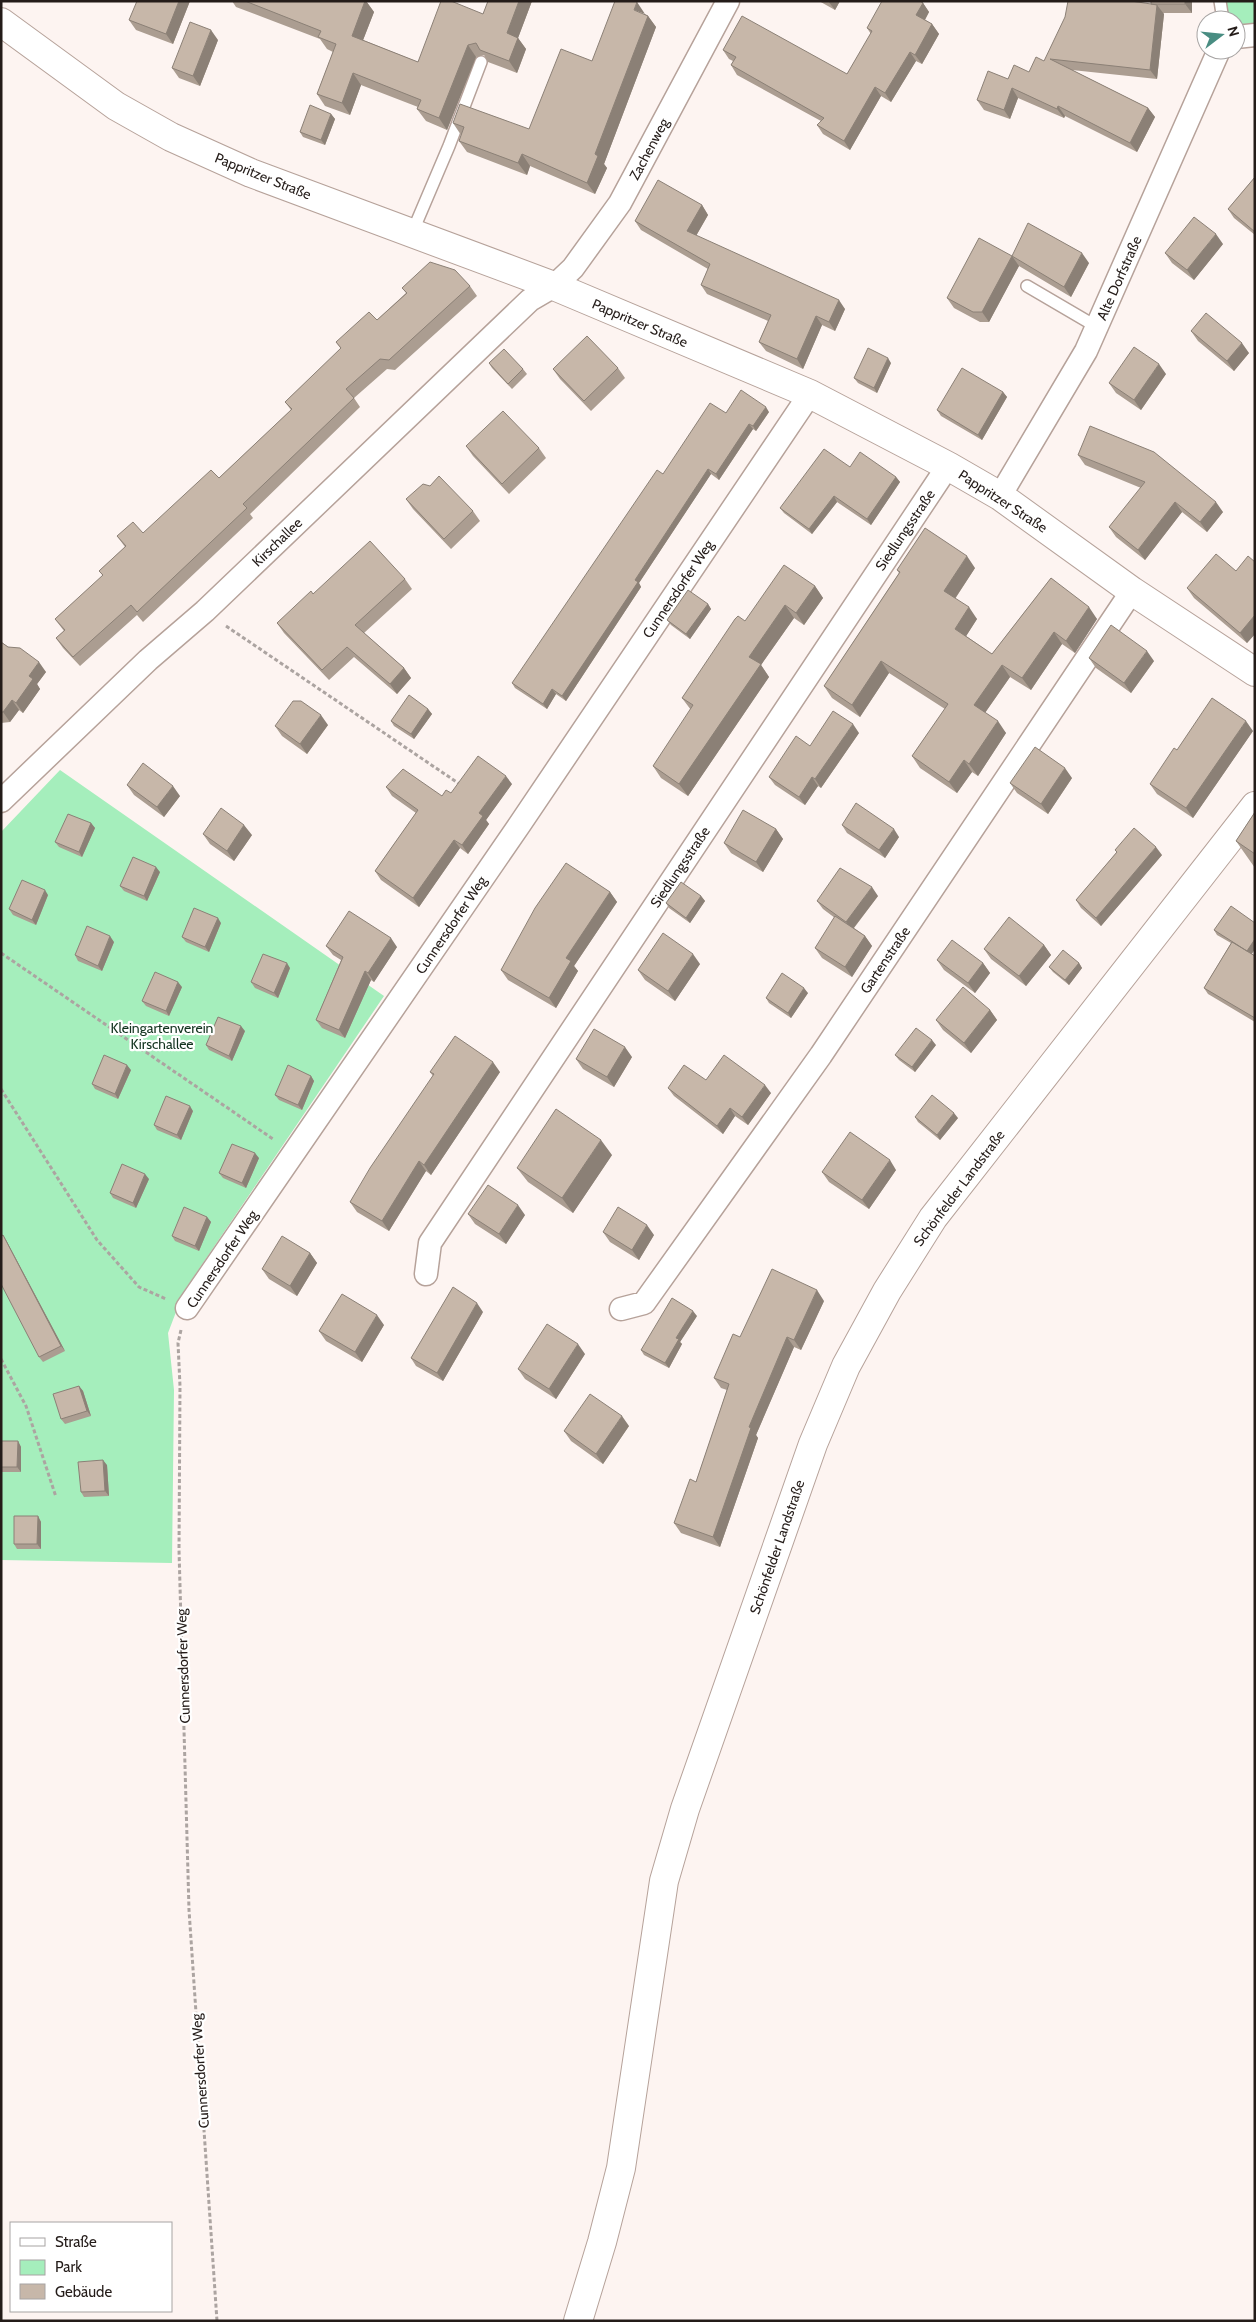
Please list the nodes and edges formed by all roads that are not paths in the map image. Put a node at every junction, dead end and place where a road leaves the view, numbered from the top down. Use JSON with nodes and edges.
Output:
{"nodes":[{"id":1,"x":728,"y":1,"type":"edge"},
{"id":2,"x":1,"y":22,"type":"edge"},
{"id":3,"x":1215,"y":60,"type":"edge"},
{"id":4,"x":481,"y":62,"type":"edge"},
{"id":5,"x":412,"y":233,"type":"junction"},
{"id":6,"x":554,"y":286,"type":"junction"},
{"id":7,"x":1027,"y":286,"type":"dead end"},
{"id":8,"x":1097,"y":327,"type":"junction"},
{"id":9,"x":810,"y":394,"type":"junction"},
{"id":10,"x":948,"y":466,"type":"junction"},
{"id":11,"x":1000,"y":496,"type":"junction"},
{"id":12,"x":1132,"y":591,"type":"junction"},
{"id":13,"x":1255,"y":672,"type":"edge"},
{"id":14,"x":1,"y":801,"type":"edge"},
{"id":15,"x":1255,"y":806,"type":"edge"},
{"id":16,"x":426,"y":1274,"type":"dead end"},
{"id":17,"x":187,"y":1308,"type":"road end"},
{"id":18,"x":620,"y":1309,"type":"dead end"},
{"id":19,"x":578,"y":2321,"type":"edge"}],
"edges":[{"from":1,"to":6,"type":"street","name":"Zachenweg"},
{"from":2,"to":5,"type":"street","name":"Pappritzer Straße"},
{"from":3,"to":8,"type":"street","name":"Alte Dorfstraße"},
{"from":4,"to":5,"type":"lane"},
{"from":5,"to":6,"type":"street","name":"Pappritzer Straße"},
{"from":6,"to":9,"type":"street","name":"Pappritzer Straße"},
{"from":6,"to":14,"type":"street","name":"Kirschallee"},
{"from":7,"to":8,"type":"lane"},
{"from":8,"to":11,"type":"street","name":"Alte Dorfstraße"},
{"from":9,"to":10,"type":"street","name":"Pappritzer Straße"},
{"from":9,"to":17,"type":"street","name":"Cunnersdorfer Weg"},
{"from":10,"to":11,"type":"street","name":"Pappritzer Straße"},
{"from":10,"to":16,"type":"street","name":"Siedlungsstraße"},
{"from":11,"to":12,"type":"street","name":"Pappritzer Straße"},
{"from":12,"to":13,"type":"street","name":"Pappritzer Straße"},
{"from":12,"to":18,"type":"street","name":"Gartenstraße"},
{"from":15,"to":19,"type":"street","name":"Schönfelder Landstraße"}]}
